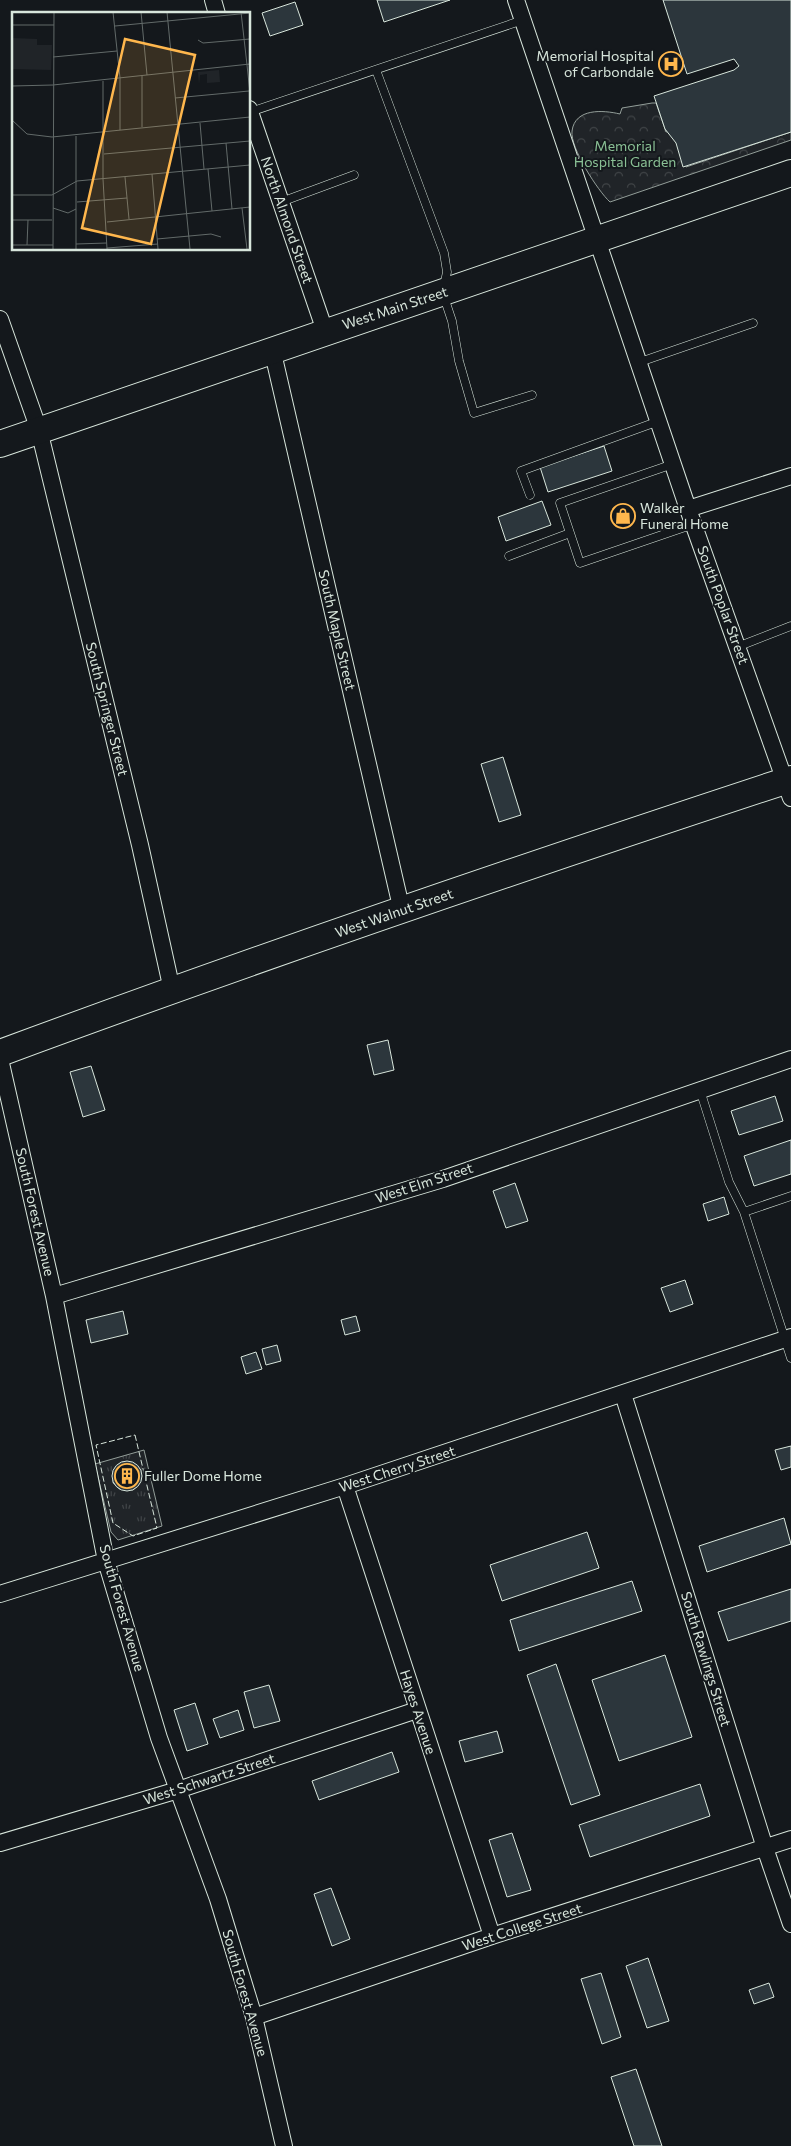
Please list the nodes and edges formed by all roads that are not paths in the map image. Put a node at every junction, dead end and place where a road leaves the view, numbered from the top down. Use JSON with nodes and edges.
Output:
{"nodes":[{"id":1,"x":212,"y":0,"type":"edge"},
{"id":2,"x":516,"y":0,"type":"edge"},
{"id":3,"x":216,"y":12,"type":"edge"},
{"id":4,"x":523,"y":20,"type":"junction"},
{"id":5,"x":376,"y":70,"type":"junction"},
{"id":6,"x":250,"y":110,"type":"edge"},
{"id":7,"x":250,"y":113,"type":"edge"},
{"id":8,"x":791,"y":173,"type":"edge"},
{"id":9,"x":354,"y":175,"type":"dead end"},
{"id":10,"x":281,"y":202,"type":"junction"},
{"id":11,"x":599,"y":240,"type":"junction"},
{"id":12,"x":442,"y":292,"type":"junction"},
{"id":13,"x":0,"y":319,"type":"edge"},
{"id":14,"x":753,"y":323,"type":"dead end"},
{"id":15,"x":325,"y":331,"type":"junction"},
{"id":16,"x":272,"y":349,"type":"junction"},
{"id":17,"x":640,"y":362,"type":"junction"},
{"id":18,"x":532,"y":395,"type":"dead end"},
{"id":19,"x":659,"y":421,"type":"junction"},
{"id":20,"x":39,"y":430,"type":"junction"},
{"id":21,"x":0,"y":444,"type":"edge"},
{"id":22,"x":673,"y":464,"type":"junction"},
{"id":23,"x":791,"y":476,"type":"edge"},
{"id":24,"x":530,"y":495,"type":"dead end"},
{"id":25,"x":691,"y":517,"type":"junction"},
{"id":26,"x":570,"y":533,"type":"junction"},
{"id":27,"x":510,"y":556,"type":"dead end"},
{"id":28,"x":791,"y":626,"type":"edge"},
{"id":29,"x":737,"y":647,"type":"junction"},
{"id":30,"x":789,"y":786,"type":"edge"},
{"id":31,"x":402,"y":911,"type":"junction"},
{"id":32,"x":172,"y":990,"type":"junction"},
{"id":33,"x":0,"y":1053,"type":"edge"},
{"id":34,"x":0,"y":1058,"type":"edge"},
{"id":35,"x":791,"y":1059,"type":"edge"},
{"id":36,"x":700,"y":1090,"type":"junction"},
{"id":37,"x":791,"y":1196,"type":"edge"},
{"id":38,"x":744,"y":1212,"type":"junction"},
{"id":39,"x":54,"y":1296,"type":"junction"},
{"id":40,"x":788,"y":1338,"type":"edge"},
{"id":41,"x":791,"y":1358,"type":"edge"},
{"id":42,"x":623,"y":1394,"type":"junction"},
{"id":43,"x":345,"y":1486,"type":"junction"},
{"id":44,"x":106,"y":1561,"type":"junction"},
{"id":45,"x":0,"y":1594,"type":"edge"},
{"id":46,"x":417,"y":1710,"type":"junction"},
{"id":47,"x":178,"y":1790,"type":"junction"},
{"id":48,"x":791,"y":1839,"type":"edge"},
{"id":49,"x":0,"y":1843,"type":"edge"},
{"id":50,"x":765,"y":1848,"type":"junction"},
{"id":51,"x":791,"y":1924,"type":"edge"},
{"id":52,"x":492,"y":1936,"type":"junction"},
{"id":53,"x":254,"y":2017,"type":"junction"},
{"id":54,"x":284,"y":2146,"type":"edge"}],
"edges":[{"from":1,"to":3,"type":"street"},
{"from":2,"to":4,"type":"street","name":"South Poplar Street"},
{"from":4,"to":5,"type":"lane"},
{"from":4,"to":11,"type":"street","name":"South Poplar Street"},
{"from":5,"to":6,"type":"lane"},
{"from":5,"to":12,"type":"lane"},
{"from":7,"to":10,"type":"street","name":"North Almond Street"},
{"from":8,"to":11,"type":"highway","name":"West Main Street"},
{"from":9,"to":10,"type":"lane"},
{"from":10,"to":15,"type":"street","name":"North Almond Street"},
{"from":11,"to":12,"type":"highway","name":"West Main Street"},
{"from":11,"to":17,"type":"street","name":"South Poplar Street"},
{"from":12,"to":15,"type":"highway","name":"West Main Street"},
{"from":12,"to":18,"type":"lane"},
{"from":13,"to":20,"type":"street","name":"South Springer Street"},
{"from":14,"to":17,"type":"lane"},
{"from":15,"to":16,"type":"highway","name":"West Main Street"},
{"from":16,"to":20,"type":"highway","name":"West Main Street"},
{"from":16,"to":31,"type":"street","name":"South Maple Street"},
{"from":17,"to":19,"type":"street","name":"South Poplar Street"},
{"from":19,"to":22,"type":"street","name":"South Poplar Street"},
{"from":19,"to":24,"type":"lane"},
{"from":20,"to":21,"type":"highway","name":"West Main Street"},
{"from":20,"to":32,"type":"street","name":"South Springer Street"},
{"from":22,"to":25,"type":"street","name":"South Poplar Street"},
{"from":22,"to":26,"type":"lane"},
{"from":23,"to":25,"type":"street"},
{"from":25,"to":26,"type":"lane"},
{"from":25,"to":29,"type":"street","name":"South Poplar Street"},
{"from":26,"to":27,"type":"lane"},
{"from":28,"to":29,"type":"lane"},
{"from":29,"to":30,"type":"street","name":"South Poplar Street"},
{"from":30,"to":31,"type":"highway","name":"West Walnut Street"},
{"from":31,"to":32,"type":"highway","name":"West Walnut Street"},
{"from":32,"to":33,"type":"highway","name":"West Walnut Street"},
{"from":34,"to":39,"type":"street","name":"South Forest Avenue"},
{"from":35,"to":36,"type":"street","name":"West Elm Street"},
{"from":36,"to":38,"type":"lane"},
{"from":36,"to":39,"type":"street","name":"West Elm Street"},
{"from":37,"to":38,"type":"lane"},
{"from":38,"to":40,"type":"lane"},
{"from":39,"to":44,"type":"street","name":"South Forest Avenue"},
{"from":40,"to":41,"type":"lane"},
{"from":40,"to":42,"type":"street","name":"West Cherry Street"},
{"from":42,"to":43,"type":"street","name":"West Cherry Street"},
{"from":42,"to":50,"type":"street","name":"South Rawlings Street"},
{"from":43,"to":44,"type":"street","name":"West Cherry Street"},
{"from":43,"to":46,"type":"street","name":"Hayes Avenue"},
{"from":44,"to":45,"type":"street","name":"West Cherry Street"},
{"from":44,"to":47,"type":"street","name":"South Forest Avenue"},
{"from":46,"to":47,"type":"street","name":"West Schwartz Street"},
{"from":46,"to":52,"type":"street","name":"Hayes Avenue"},
{"from":47,"to":49,"type":"street","name":"West Schwartz Street"},
{"from":47,"to":53,"type":"street","name":"South Forest Avenue"},
{"from":48,"to":50,"type":"street","name":"West College Street"},
{"from":50,"to":51,"type":"street","name":"South Rawlings Street"},
{"from":50,"to":52,"type":"street","name":"West College Street"},
{"from":52,"to":53,"type":"street","name":"West College Street"},
{"from":53,"to":54,"type":"street","name":"South Forest Avenue"}]}
